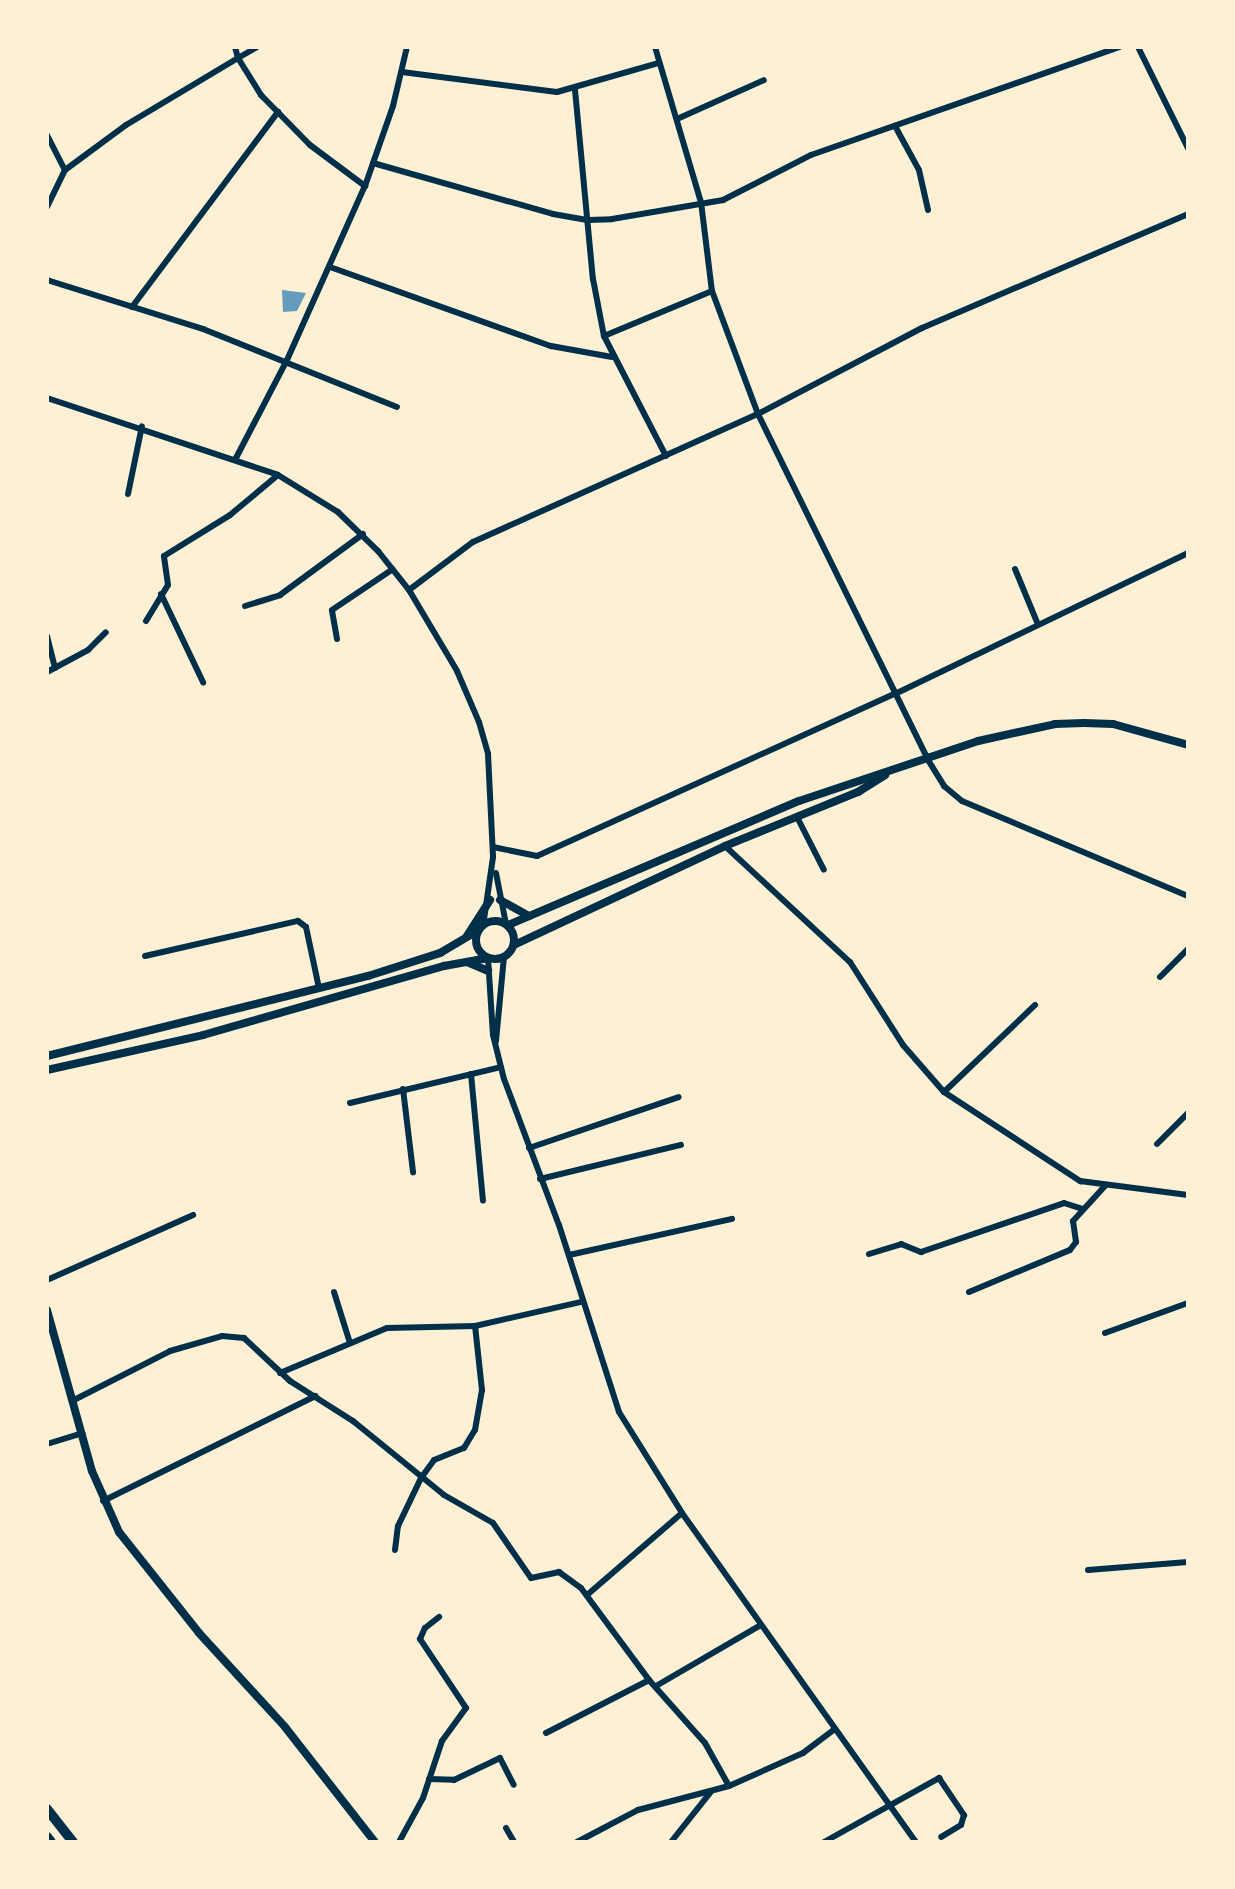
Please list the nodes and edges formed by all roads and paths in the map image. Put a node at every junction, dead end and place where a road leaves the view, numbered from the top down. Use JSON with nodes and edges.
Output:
{"nodes":[{"id":1,"x":235,"y":47,"type":"edge"},
{"id":2,"x":257,"y":47,"type":"edge"},
{"id":3,"x":407,"y":47,"type":"edge"},
{"id":4,"x":655,"y":47,"type":"edge"},
{"id":5,"x":1120,"y":47,"type":"edge"},
{"id":6,"x":1138,"y":47,"type":"edge"},
{"id":7,"x":238,"y":58,"type":"junction"},
{"id":8,"x":660,"y":63,"type":"junction"},
{"id":9,"x":402,"y":72,"type":"junction"},
{"id":10,"x":764,"y":80,"type":"dead end"},
{"id":11,"x":575,"y":90,"type":"junction"},
{"id":12,"x":278,"y":112,"type":"junction"},
{"id":13,"x":677,"y":119,"type":"junction"},
{"id":14,"x":895,"y":126,"type":"junction"},
{"id":15,"x":47,"y":135,"type":"edge"},
{"id":16,"x":1188,"y":148,"type":"edge"},
{"id":17,"x":373,"y":163,"type":"junction"},
{"id":18,"x":65,"y":170,"type":"junction"},
{"id":19,"x":365,"y":186,"type":"junction"},
{"id":20,"x":701,"y":202,"type":"junction"},
{"id":21,"x":47,"y":207,"type":"edge"},
{"id":22,"x":928,"y":210,"type":"dead end"},
{"id":23,"x":1188,"y":214,"type":"edge"},
{"id":24,"x":588,"y":220,"type":"junction"},
{"id":25,"x":330,"y":267,"type":"junction"},
{"id":26,"x":47,"y":281,"type":"edge"},
{"id":27,"x":712,"y":291,"type":"junction"},
{"id":28,"x":132,"y":307,"type":"junction"},
{"id":29,"x":604,"y":336,"type":"junction"},
{"id":30,"x":612,"y":357,"type":"junction"},
{"id":31,"x":288,"y":360,"type":"junction"},
{"id":32,"x":47,"y":398,"type":"edge"},
{"id":33,"x":397,"y":407,"type":"dead end"},
{"id":34,"x":758,"y":414,"type":"junction"},
{"id":35,"x":142,"y":426,"type":"junction"},
{"id":36,"x":666,"y":456,"type":"junction"},
{"id":37,"x":236,"y":458,"type":"junction"},
{"id":38,"x":278,"y":475,"type":"junction"},
{"id":39,"x":128,"y":494,"type":"dead end"},
{"id":40,"x":363,"y":534,"type":"junction"},
{"id":41,"x":1188,"y":554,"type":"edge"},
{"id":42,"x":393,"y":569,"type":"junction"},
{"id":43,"x":1015,"y":569,"type":"dead end"},
{"id":44,"x":409,"y":590,"type":"junction"},
{"id":45,"x":161,"y":594,"type":"junction"},
{"id":46,"x":245,"y":606,"type":"dead end"},
{"id":47,"x":146,"y":621,"type":"dead end"},
{"id":48,"x":1037,"y":622,"type":"junction"},
{"id":49,"x":106,"y":632,"type":"dead end"},
{"id":50,"x":47,"y":636,"type":"edge"},
{"id":51,"x":337,"y":639,"type":"dead end"},
{"id":52,"x":55,"y":668,"type":"junction"},
{"id":53,"x":47,"y":672,"type":"edge"},
{"id":54,"x":203,"y":682,"type":"dead end"},
{"id":55,"x":897,"y":693,"type":"junction"},
{"id":56,"x":1188,"y":745,"type":"edge"},
{"id":57,"x":928,"y":760,"type":"junction"},
{"id":58,"x":888,"y":773,"type":"junction"},
{"id":59,"x":797,"y":817,"type":"junction"},
{"id":60,"x":725,"y":846,"type":"junction"},
{"id":61,"x":493,"y":847,"type":"junction"},
{"id":62,"x":494,"y":857,"type":"junction"},
{"id":63,"x":824,"y":870,"type":"dead end"},
{"id":64,"x":1188,"y":896,"type":"edge"},
{"id":65,"x":490,"y":900,"type":"junction"},
{"id":66,"x":500,"y":900,"type":"junction"},
{"id":67,"x":529,"y":916,"type":"junction"},
{"id":68,"x":507,"y":924,"type":"junction"},
{"id":69,"x":481,"y":928,"type":"junction"},
{"id":70,"x":461,"y":943,"type":"junction"},
{"id":71,"x":514,"y":945,"type":"junction"},
{"id":72,"x":1188,"y":949,"type":"edge"},
{"id":73,"x":145,"y":956,"type":"dead end"},
{"id":74,"x":504,"y":957,"type":"junction"},
{"id":75,"x":488,"y":958,"type":"junction"},
{"id":76,"x":464,"y":961,"type":"junction"},
{"id":77,"x":488,"y":971,"type":"junction"},
{"id":78,"x":1160,"y":977,"type":"dead end"},
{"id":79,"x":319,"y":988,"type":"junction"},
{"id":80,"x":1035,"y":1005,"type":"dead end"},
{"id":81,"x":496,"y":1047,"type":"junction"},
{"id":82,"x":47,"y":1056,"type":"edge"},
{"id":83,"x":501,"y":1067,"type":"junction"},
{"id":84,"x":47,"y":1070,"type":"edge"},
{"id":85,"x":471,"y":1074,"type":"junction"},
{"id":86,"x":403,"y":1089,"type":"junction"},
{"id":87,"x":944,"y":1092,"type":"junction"},
{"id":88,"x":679,"y":1097,"type":"dead end"},
{"id":89,"x":350,"y":1103,"type":"dead end"},
{"id":90,"x":1188,"y":1113,"type":"edge"},
{"id":91,"x":1157,"y":1144,"type":"dead end"},
{"id":92,"x":681,"y":1145,"type":"dead end"},
{"id":93,"x":529,"y":1148,"type":"junction"},
{"id":94,"x":413,"y":1172,"type":"dead end"},
{"id":95,"x":540,"y":1179,"type":"junction"},
{"id":96,"x":1105,"y":1186,"type":"junction"},
{"id":97,"x":1188,"y":1195,"type":"edge"},
{"id":98,"x":483,"y":1200,"type":"dead end"},
{"id":99,"x":1083,"y":1209,"type":"junction"},
{"id":100,"x":192,"y":1215,"type":"dead end"},
{"id":101,"x":732,"y":1219,"type":"dead end"},
{"id":102,"x":869,"y":1254,"type":"dead end"},
{"id":103,"x":569,"y":1255,"type":"junction"},
{"id":104,"x":47,"y":1280,"type":"edge"},
{"id":105,"x":334,"y":1292,"type":"dead end"},
{"id":106,"x":969,"y":1292,"type":"dead end"},
{"id":107,"x":581,"y":1302,"type":"junction"},
{"id":108,"x":1188,"y":1303,"type":"edge"},
{"id":109,"x":47,"y":1310,"type":"edge"},
{"id":110,"x":475,"y":1326,"type":"junction"},
{"id":111,"x":1105,"y":1333,"type":"dead end"},
{"id":112,"x":350,"y":1343,"type":"junction"},
{"id":113,"x":280,"y":1373,"type":"junction"},
{"id":114,"x":315,"y":1396,"type":"junction"},
{"id":115,"x":72,"y":1401,"type":"junction"},
{"id":116,"x":82,"y":1433,"type":"junction"},
{"id":117,"x":47,"y":1444,"type":"edge"},
{"id":118,"x":421,"y":1478,"type":"junction"},
{"id":119,"x":103,"y":1501,"type":"junction"},
{"id":120,"x":681,"y":1513,"type":"junction"},
{"id":121,"x":395,"y":1550,"type":"dead end"},
{"id":122,"x":1188,"y":1562,"type":"edge"},
{"id":123,"x":1088,"y":1570,"type":"dead end"},
{"id":124,"x":586,"y":1595,"type":"junction"},
{"id":125,"x":439,"y":1617,"type":"dead end"},
{"id":126,"x":761,"y":1625,"type":"junction"},
{"id":127,"x":649,"y":1680,"type":"junction"},
{"id":128,"x":656,"y":1686,"type":"junction"},
{"id":129,"x":833,"y":1730,"type":"junction"},
{"id":130,"x":546,"y":1734,"type":"dead end"},
{"id":131,"x":429,"y":1779,"type":"junction"},
{"id":132,"x":514,"y":1785,"type":"dead end"},
{"id":133,"x":729,"y":1786,"type":"junction"},
{"id":134,"x":710,"y":1793,"type":"junction"},
{"id":135,"x":888,"y":1805,"type":"junction"},
{"id":136,"x":47,"y":1809,"type":"edge"},
{"id":137,"x":506,"y":1828,"type":"dead end"},
{"id":138,"x":47,"y":1837,"type":"edge"},
{"id":139,"x":941,"y":1837,"type":"dead end"},
{"id":140,"x":51,"y":1842,"type":"edge"},
{"id":141,"x":73,"y":1842,"type":"edge"},
{"id":142,"x":375,"y":1842,"type":"edge"},
{"id":143,"x":399,"y":1842,"type":"edge"},
{"id":144,"x":514,"y":1842,"type":"edge"},
{"id":145,"x":577,"y":1842,"type":"edge"},
{"id":146,"x":671,"y":1842,"type":"edge"},
{"id":147,"x":824,"y":1842,"type":"edge"},
{"id":148,"x":916,"y":1842,"type":"edge"}],
"edges":[{"from":1,"to":7,"type":"street"},
{"from":2,"to":7,"type":"street"},
{"from":3,"to":9,"type":"street"},
{"from":4,"to":8,"type":"street"},
{"from":5,"to":14,"type":"street"},
{"from":6,"to":16,"type":"street"},
{"from":7,"to":12,"type":"street"},
{"from":7,"to":18,"type":"street"},
{"from":8,"to":11,"type":"street"},
{"from":8,"to":13,"type":"street"},
{"from":9,"to":11,"type":"street"},
{"from":9,"to":17,"type":"street"},
{"from":10,"to":13,"type":"street"},
{"from":11,"to":24,"type":"street"},
{"from":12,"to":19,"type":"street"},
{"from":12,"to":28,"type":"street"},
{"from":13,"to":20,"type":"street"},
{"from":14,"to":20,"type":"street"},
{"from":14,"to":22,"type":"street"},
{"from":15,"to":18,"type":"street"},
{"from":17,"to":19,"type":"street"},
{"from":17,"to":24,"type":"street"},
{"from":18,"to":21,"type":"street"},
{"from":19,"to":25,"type":"street"},
{"from":20,"to":24,"type":"street"},
{"from":20,"to":27,"type":"street"},
{"from":23,"to":34,"type":"street"},
{"from":24,"to":29,"type":"street"},
{"from":25,"to":30,"type":"street"},
{"from":25,"to":31,"type":"street"},
{"from":26,"to":28,"type":"street"},
{"from":27,"to":29,"type":"street"},
{"from":27,"to":34,"type":"street"},
{"from":28,"to":31,"type":"street"},
{"from":29,"to":30,"type":"street"},
{"from":30,"to":36,"type":"street"},
{"from":31,"to":33,"type":"street"},
{"from":31,"to":37,"type":"street"},
{"from":32,"to":35,"type":"street"},
{"from":34,"to":36,"type":"street"},
{"from":34,"to":55,"type":"street"},
{"from":35,"to":37,"type":"street"},
{"from":35,"to":39,"type":"street"},
{"from":36,"to":44,"type":"street"},
{"from":37,"to":38,"type":"street"},
{"from":38,"to":40,"type":"street"},
{"from":38,"to":45,"type":"street"},
{"from":40,"to":42,"type":"street"},
{"from":40,"to":46,"type":"street"},
{"from":41,"to":48,"type":"street"},
{"from":42,"to":44,"type":"street"},
{"from":42,"to":51,"type":"street"},
{"from":43,"to":48,"type":"street"},
{"from":44,"to":61,"type":"street"},
{"from":45,"to":47,"type":"street"},
{"from":45,"to":54,"type":"street"},
{"from":48,"to":55,"type":"street"},
{"from":49,"to":52,"type":"street"},
{"from":50,"to":52,"type":"street"},
{"from":52,"to":53,"type":"street"},
{"from":55,"to":57,"type":"street"},
{"from":55,"to":61,"type":"street"},
{"from":56,"to":57,"type":"street"},
{"from":57,"to":58,"type":"street"},
{"from":57,"to":64,"type":"street"},
{"from":58,"to":59,"type":"street"},
{"from":58,"to":67,"type":"street"},
{"from":59,"to":60,"type":"street"},
{"from":59,"to":63,"type":"street"},
{"from":60,"to":71,"type":"street"},
{"from":60,"to":87,"type":"street"},
{"from":61,"to":62,"type":"street"},
{"from":62,"to":65,"type":"street"},
{"from":62,"to":66,"type":"street"},
{"from":65,"to":69,"type":"street"},
{"from":65,"to":70,"type":"street"},
{"from":66,"to":67,"type":"street"},
{"from":66,"to":68,"type":"street"},
{"from":67,"to":68,"type":"street"},
{"from":68,"to":69,"type":"street"},
{"from":68,"to":71,"type":"street"},
{"from":69,"to":70,"type":"street"},
{"from":69,"to":75,"type":"street"},
{"from":70,"to":79,"type":"street"},
{"from":71,"to":74,"type":"street"},
{"from":72,"to":78,"type":"street"},
{"from":73,"to":79,"type":"street"},
{"from":74,"to":75,"type":"street"},
{"from":74,"to":81,"type":"street"},
{"from":75,"to":76,"type":"street"},
{"from":75,"to":77,"type":"street"},
{"from":76,"to":77,"type":"street"},
{"from":76,"to":84,"type":"street"},
{"from":77,"to":81,"type":"street"},
{"from":79,"to":82,"type":"street"},
{"from":80,"to":87,"type":"street"},
{"from":81,"to":83,"type":"street"},
{"from":83,"to":85,"type":"street"},
{"from":83,"to":93,"type":"street"},
{"from":85,"to":86,"type":"street"},
{"from":85,"to":98,"type":"street"},
{"from":86,"to":89,"type":"street"},
{"from":86,"to":94,"type":"street"},
{"from":87,"to":96,"type":"street"},
{"from":88,"to":93,"type":"street"},
{"from":90,"to":91,"type":"street"},
{"from":92,"to":95,"type":"street"},
{"from":93,"to":95,"type":"street"},
{"from":95,"to":103,"type":"street"},
{"from":96,"to":97,"type":"street"},
{"from":96,"to":99,"type":"street"},
{"from":99,"to":102,"type":"street"},
{"from":99,"to":106,"type":"street"},
{"from":100,"to":104,"type":"street"},
{"from":101,"to":103,"type":"street"},
{"from":103,"to":107,"type":"street"},
{"from":105,"to":112,"type":"street"},
{"from":107,"to":110,"type":"street"},
{"from":107,"to":120,"type":"street"},
{"from":108,"to":111,"type":"street"},
{"from":109,"to":115,"type":"street"},
{"from":110,"to":112,"type":"street"},
{"from":110,"to":118,"type":"street"},
{"from":112,"to":113,"type":"street"},
{"from":113,"to":114,"type":"street"},
{"from":113,"to":115,"type":"street"},
{"from":114,"to":118,"type":"street"},
{"from":114,"to":119,"type":"street"},
{"from":115,"to":116,"type":"street"},
{"from":116,"to":117,"type":"street"},
{"from":116,"to":119,"type":"street"},
{"from":118,"to":121,"type":"street"},
{"from":118,"to":124,"type":"street"},
{"from":119,"to":142,"type":"street"},
{"from":120,"to":124,"type":"street"},
{"from":120,"to":126,"type":"street"},
{"from":122,"to":123,"type":"street"},
{"from":124,"to":127,"type":"street"},
{"from":125,"to":131,"type":"street"},
{"from":126,"to":128,"type":"street"},
{"from":126,"to":129,"type":"street"},
{"from":127,"to":128,"type":"street"},
{"from":127,"to":130,"type":"street"},
{"from":128,"to":133,"type":"street"},
{"from":129,"to":133,"type":"street"},
{"from":129,"to":135,"type":"street"},
{"from":131,"to":132,"type":"street"},
{"from":131,"to":143,"type":"street"},
{"from":133,"to":134,"type":"street"},
{"from":134,"to":145,"type":"street"},
{"from":134,"to":146,"type":"street"},
{"from":135,"to":139,"type":"street"},
{"from":135,"to":147,"type":"street"},
{"from":135,"to":148,"type":"street"},
{"from":136,"to":141,"type":"highway"},
{"from":137,"to":144,"type":"street"},
{"from":138,"to":140,"type":"highway"}]}
